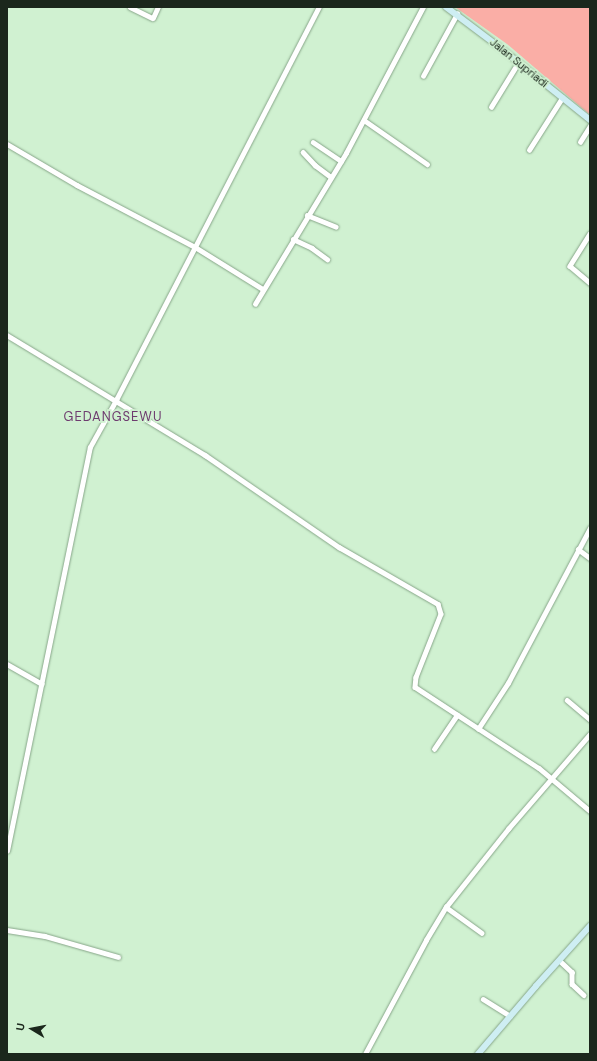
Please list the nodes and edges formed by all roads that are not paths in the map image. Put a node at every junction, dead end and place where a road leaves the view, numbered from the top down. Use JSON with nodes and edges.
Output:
{"nodes":[{"id":1,"x":130,"y":7,"type":"edge"},
{"id":2,"x":158,"y":7,"type":"edge"},
{"id":3,"x":319,"y":7,"type":"edge"},
{"id":4,"x":423,"y":7,"type":"edge"},
{"id":5,"x":446,"y":7,"type":"edge"},
{"id":6,"x":457,"y":14,"type":"junction"},
{"id":7,"x":518,"y":63,"type":"junction"},
{"id":8,"x":423,"y":76,"type":"dead end"},
{"id":9,"x":562,"y":98,"type":"junction"},
{"id":10,"x":491,"y":107,"type":"dead end"},
{"id":11,"x":364,"y":120,"type":"junction"},
{"id":12,"x":590,"y":120,"type":"edge"},
{"id":13,"x":590,"y":126,"type":"edge"},
{"id":14,"x":313,"y":142,"type":"dead end"},
{"id":15,"x":580,"y":142,"type":"dead end"},
{"id":16,"x":7,"y":144,"type":"edge"},
{"id":17,"x":529,"y":150,"type":"dead end"},
{"id":18,"x":303,"y":152,"type":"dead end"},
{"id":19,"x":341,"y":161,"type":"junction"},
{"id":20,"x":427,"y":164,"type":"dead end"},
{"id":21,"x":331,"y":177,"type":"junction"},
{"id":22,"x":307,"y":215,"type":"junction"},
{"id":23,"x":336,"y":227,"type":"dead end"},
{"id":24,"x":590,"y":234,"type":"edge"},
{"id":25,"x":293,"y":239,"type":"junction"},
{"id":26,"x":195,"y":247,"type":"junction"},
{"id":27,"x":327,"y":259,"type":"dead end"},
{"id":28,"x":590,"y":283,"type":"edge"},
{"id":29,"x":263,"y":289,"type":"junction"},
{"id":30,"x":255,"y":304,"type":"dead end"},
{"id":31,"x":7,"y":335,"type":"edge"},
{"id":32,"x":116,"y":400,"type":"junction"},
{"id":33,"x":590,"y":528,"type":"edge"},
{"id":34,"x":578,"y":550,"type":"junction"},
{"id":35,"x":590,"y":558,"type":"edge"},
{"id":36,"x":7,"y":664,"type":"edge"},
{"id":37,"x":42,"y":684,"type":"junction"},
{"id":38,"x":567,"y":700,"type":"dead end"},
{"id":39,"x":457,"y":715,"type":"junction"},
{"id":40,"x":590,"y":719,"type":"edge"},
{"id":41,"x":478,"y":729,"type":"junction"},
{"id":42,"x":590,"y":734,"type":"edge"},
{"id":43,"x":434,"y":749,"type":"dead end"},
{"id":44,"x":551,"y":778,"type":"junction"},
{"id":45,"x":590,"y":811,"type":"edge"},
{"id":46,"x":8,"y":841,"type":"edge"},
{"id":47,"x":7,"y":851,"type":"edge"},
{"id":48,"x":446,"y":907,"type":"junction"},
{"id":49,"x":590,"y":926,"type":"edge"},
{"id":50,"x":7,"y":930,"type":"edge"},
{"id":51,"x":482,"y":933,"type":"dead end"},
{"id":52,"x":118,"y":957,"type":"dead end"},
{"id":53,"x":559,"y":960,"type":"junction"},
{"id":54,"x":584,"y":995,"type":"dead end"},
{"id":55,"x":483,"y":999,"type":"dead end"},
{"id":56,"x":510,"y":1016,"type":"junction"},
{"id":57,"x":365,"y":1054,"type":"edge"},
{"id":58,"x":478,"y":1054,"type":"edge"}],
"edges":[{"from":1,"to":2,"type":"street"},
{"from":3,"to":26,"type":"street"},
{"from":4,"to":11,"type":"street"},
{"from":5,"to":6,"type":"main road","name":"Jalan Supriadi"},
{"from":6,"to":7,"type":"main road","name":"Jalan Supriadi"},
{"from":6,"to":8,"type":"street"},
{"from":7,"to":9,"type":"main road","name":"Jalan Supriadi"},
{"from":7,"to":10,"type":"street"},
{"from":9,"to":12,"type":"main road","name":"Jalan Supriadi"},
{"from":9,"to":17,"type":"street"},
{"from":11,"to":19,"type":"street"},
{"from":11,"to":20,"type":"street"},
{"from":13,"to":15,"type":"street"},
{"from":14,"to":19,"type":"street"},
{"from":16,"to":26,"type":"street"},
{"from":18,"to":21,"type":"street"},
{"from":19,"to":21,"type":"street"},
{"from":21,"to":22,"type":"street"},
{"from":22,"to":23,"type":"street"},
{"from":22,"to":25,"type":"street"},
{"from":24,"to":28,"type":"street"},
{"from":25,"to":27,"type":"street"},
{"from":25,"to":29,"type":"street"},
{"from":26,"to":29,"type":"street"},
{"from":26,"to":32,"type":"street"},
{"from":29,"to":30,"type":"street"},
{"from":31,"to":32,"type":"street"},
{"from":32,"to":37,"type":"street"},
{"from":32,"to":39,"type":"street"},
{"from":33,"to":34,"type":"street"},
{"from":34,"to":35,"type":"street"},
{"from":34,"to":41,"type":"street"},
{"from":36,"to":37,"type":"street"},
{"from":37,"to":46,"type":"street"},
{"from":38,"to":40,"type":"street"},
{"from":39,"to":41,"type":"street"},
{"from":39,"to":43,"type":"street"},
{"from":41,"to":44,"type":"street"},
{"from":42,"to":44,"type":"street"},
{"from":44,"to":45,"type":"street"},
{"from":44,"to":48,"type":"street"},
{"from":46,"to":47,"type":"street"},
{"from":48,"to":51,"type":"street"},
{"from":48,"to":57,"type":"street"},
{"from":49,"to":53,"type":"main road"},
{"from":50,"to":52,"type":"street"},
{"from":53,"to":54,"type":"street"},
{"from":53,"to":56,"type":"main road"},
{"from":55,"to":56,"type":"street"},
{"from":56,"to":58,"type":"main road"}]}
